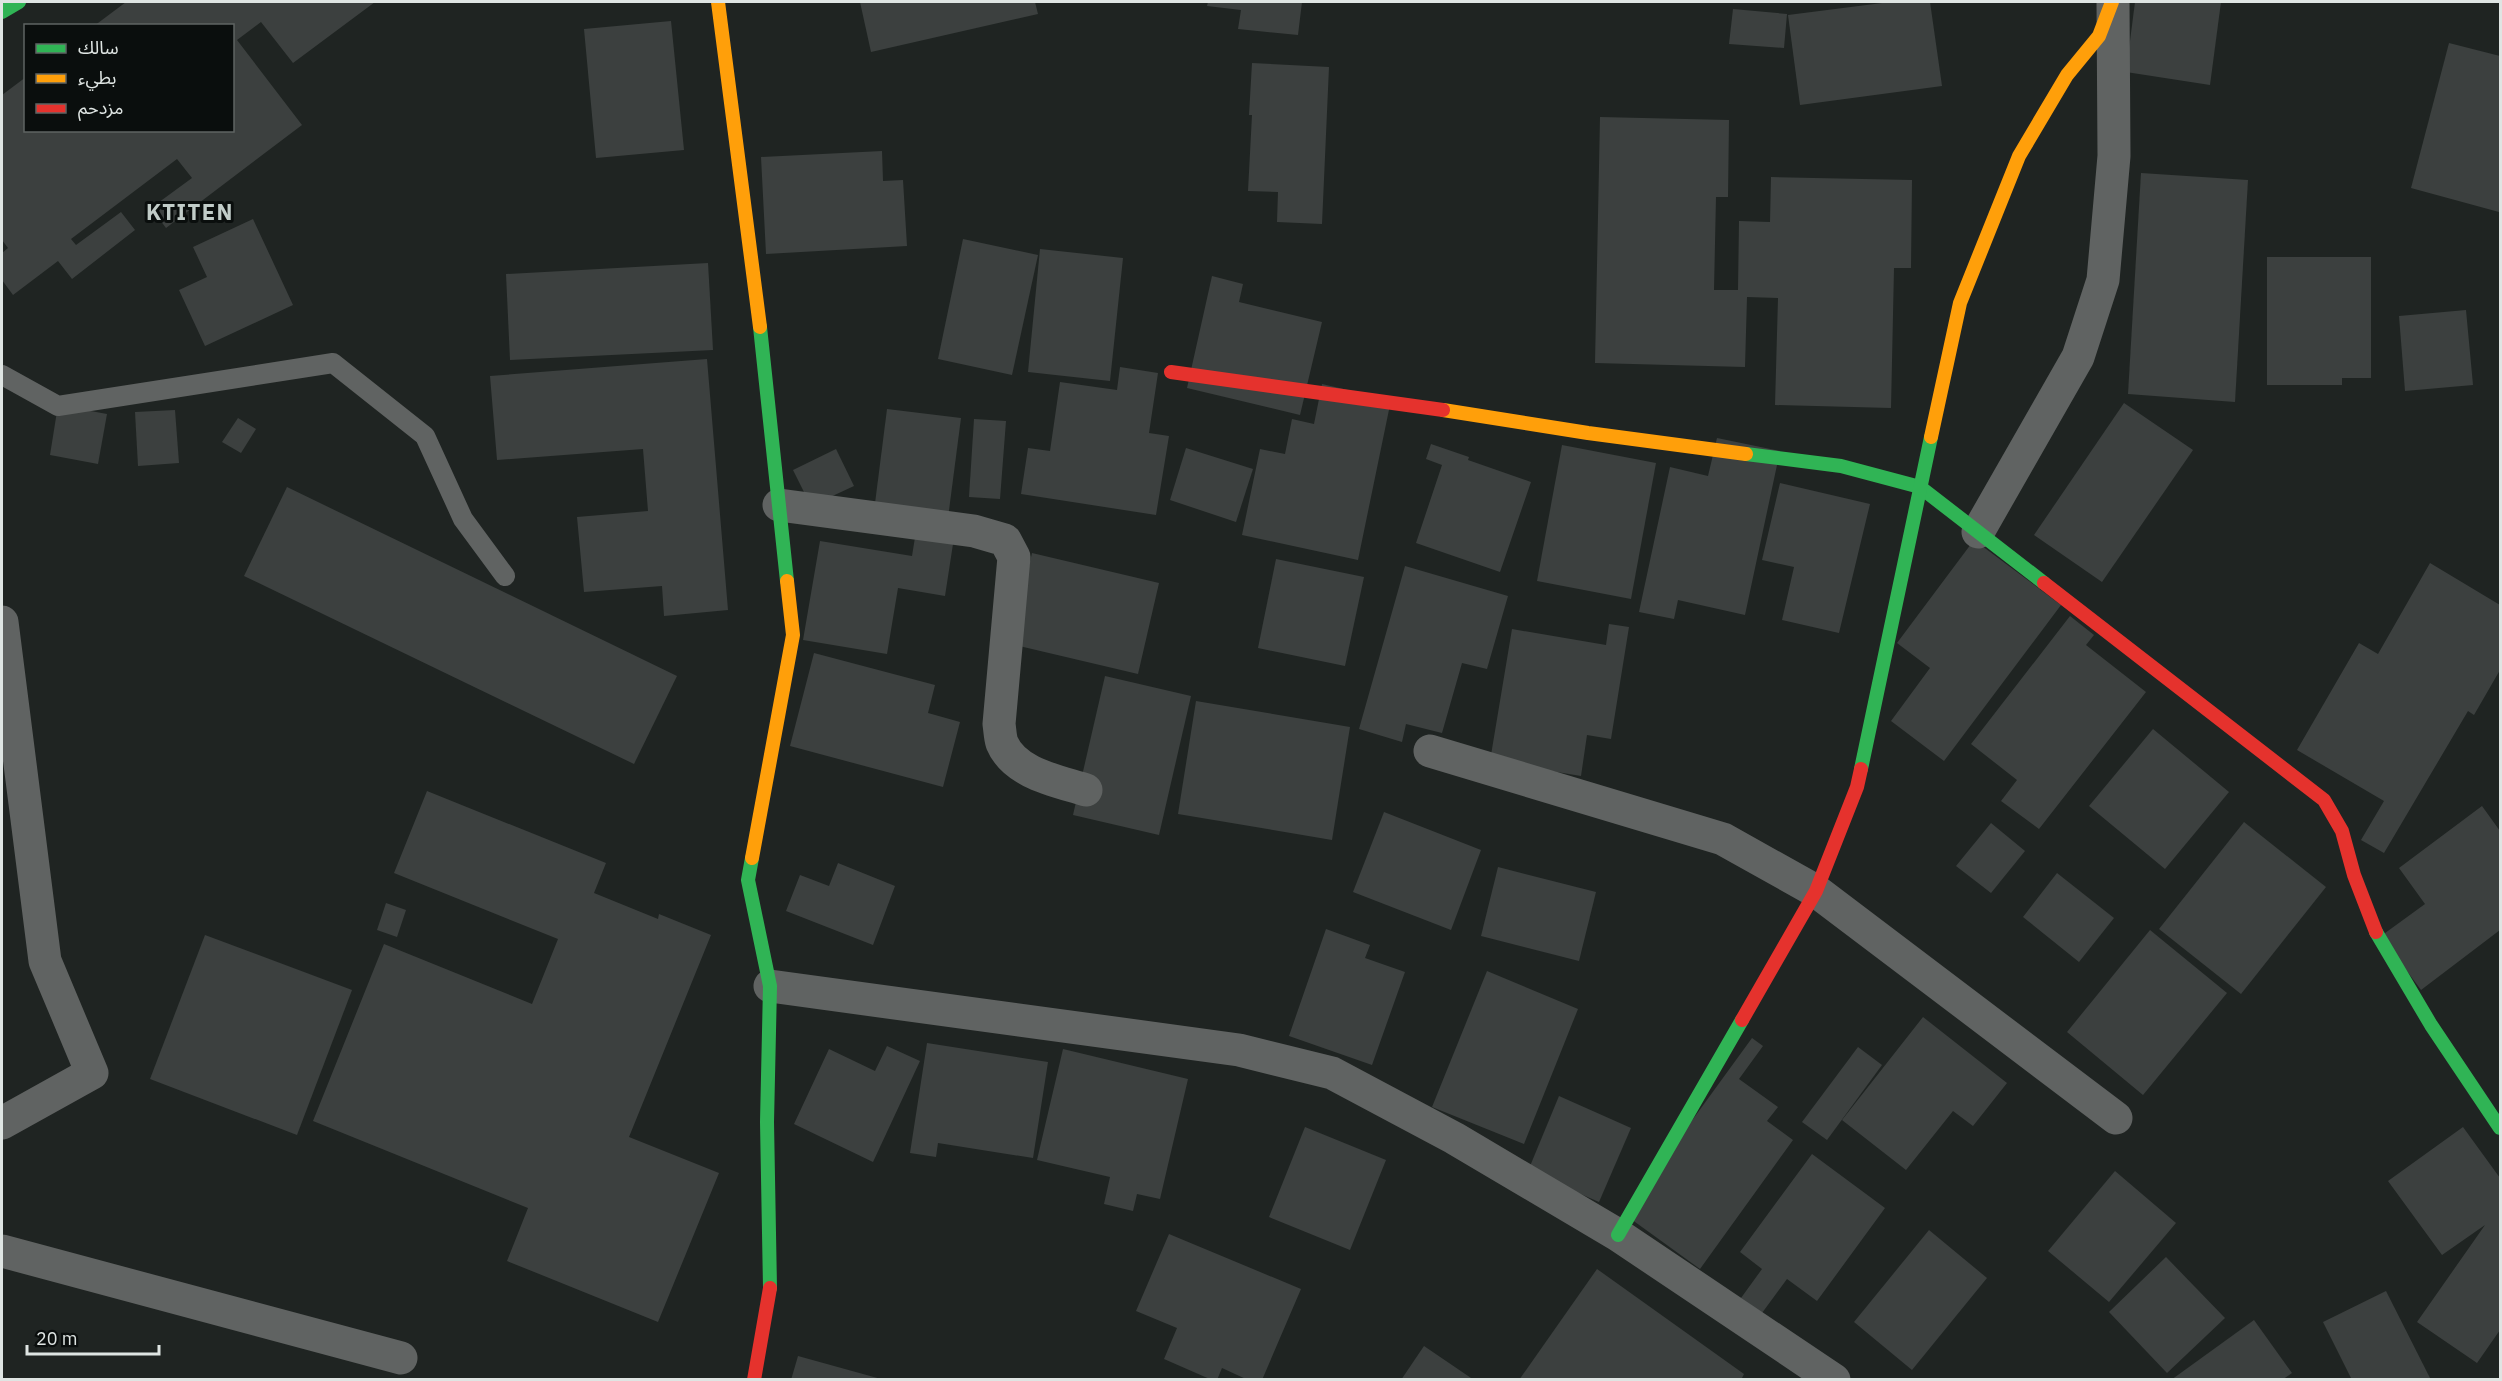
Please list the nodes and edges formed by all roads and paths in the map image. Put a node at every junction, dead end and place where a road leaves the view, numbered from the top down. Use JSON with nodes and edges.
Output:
{"nodes":[{"id":1,"x":19,"y":2,"type":"edge"},
{"id":2,"x":718,"y":2,"type":"edge"},
{"id":3,"x":2113,"y":2,"type":"edge"},
{"id":4,"x":2,"y":12,"type":"edge"},
{"id":5,"x":1171,"y":372,"type":"dead end"},
{"id":6,"x":2,"y":375,"type":"edge"},
{"id":7,"x":1920,"y":488,"type":"junction"},
{"id":8,"x":779,"y":505,"type":"junction"},
{"id":9,"x":1978,"y":532,"type":"junction"},
{"id":10,"x":506,"y":576,"type":"dead end"},
{"id":11,"x":2,"y":622,"type":"edge"},
{"id":12,"x":1430,"y":751,"type":"dead end"},
{"id":13,"x":1086,"y":790,"type":"dead end"},
{"id":14,"x":1816,"y":891,"type":"junction"},
{"id":15,"x":770,"y":986,"type":"junction"},
{"id":16,"x":2116,"y":1118,"type":"dead end"},
{"id":17,"x":2,"y":1123,"type":"edge"},
{"id":18,"x":2500,"y":1128,"type":"edge"},
{"id":19,"x":1618,"y":1235,"type":"junction"},
{"id":20,"x":2,"y":1251,"type":"edge"},
{"id":21,"x":402,"y":1358,"type":"dead end"},
{"id":22,"x":754,"y":1380,"type":"edge"},
{"id":23,"x":1834,"y":1380,"type":"edge"}],
"edges":[{"from":1,"to":4,"type":"street"},
{"from":2,"to":8,"type":"street"},
{"from":3,"to":7,"type":"street"},
{"from":3,"to":9,"type":"street"},
{"from":5,"to":7,"type":"street"},
{"from":6,"to":10,"type":"lane"},
{"from":7,"to":9,"type":"street"},
{"from":7,"to":14,"type":"street"},
{"from":8,"to":13,"type":"street"},
{"from":8,"to":15,"type":"street"},
{"from":9,"to":18,"type":"street"},
{"from":11,"to":17,"type":"street"},
{"from":12,"to":14,"type":"street"},
{"from":14,"to":16,"type":"street"},
{"from":14,"to":19,"type":"street"},
{"from":15,"to":19,"type":"street"},
{"from":15,"to":22,"type":"street"},
{"from":19,"to":23,"type":"street"},
{"from":20,"to":21,"type":"street"}]}
